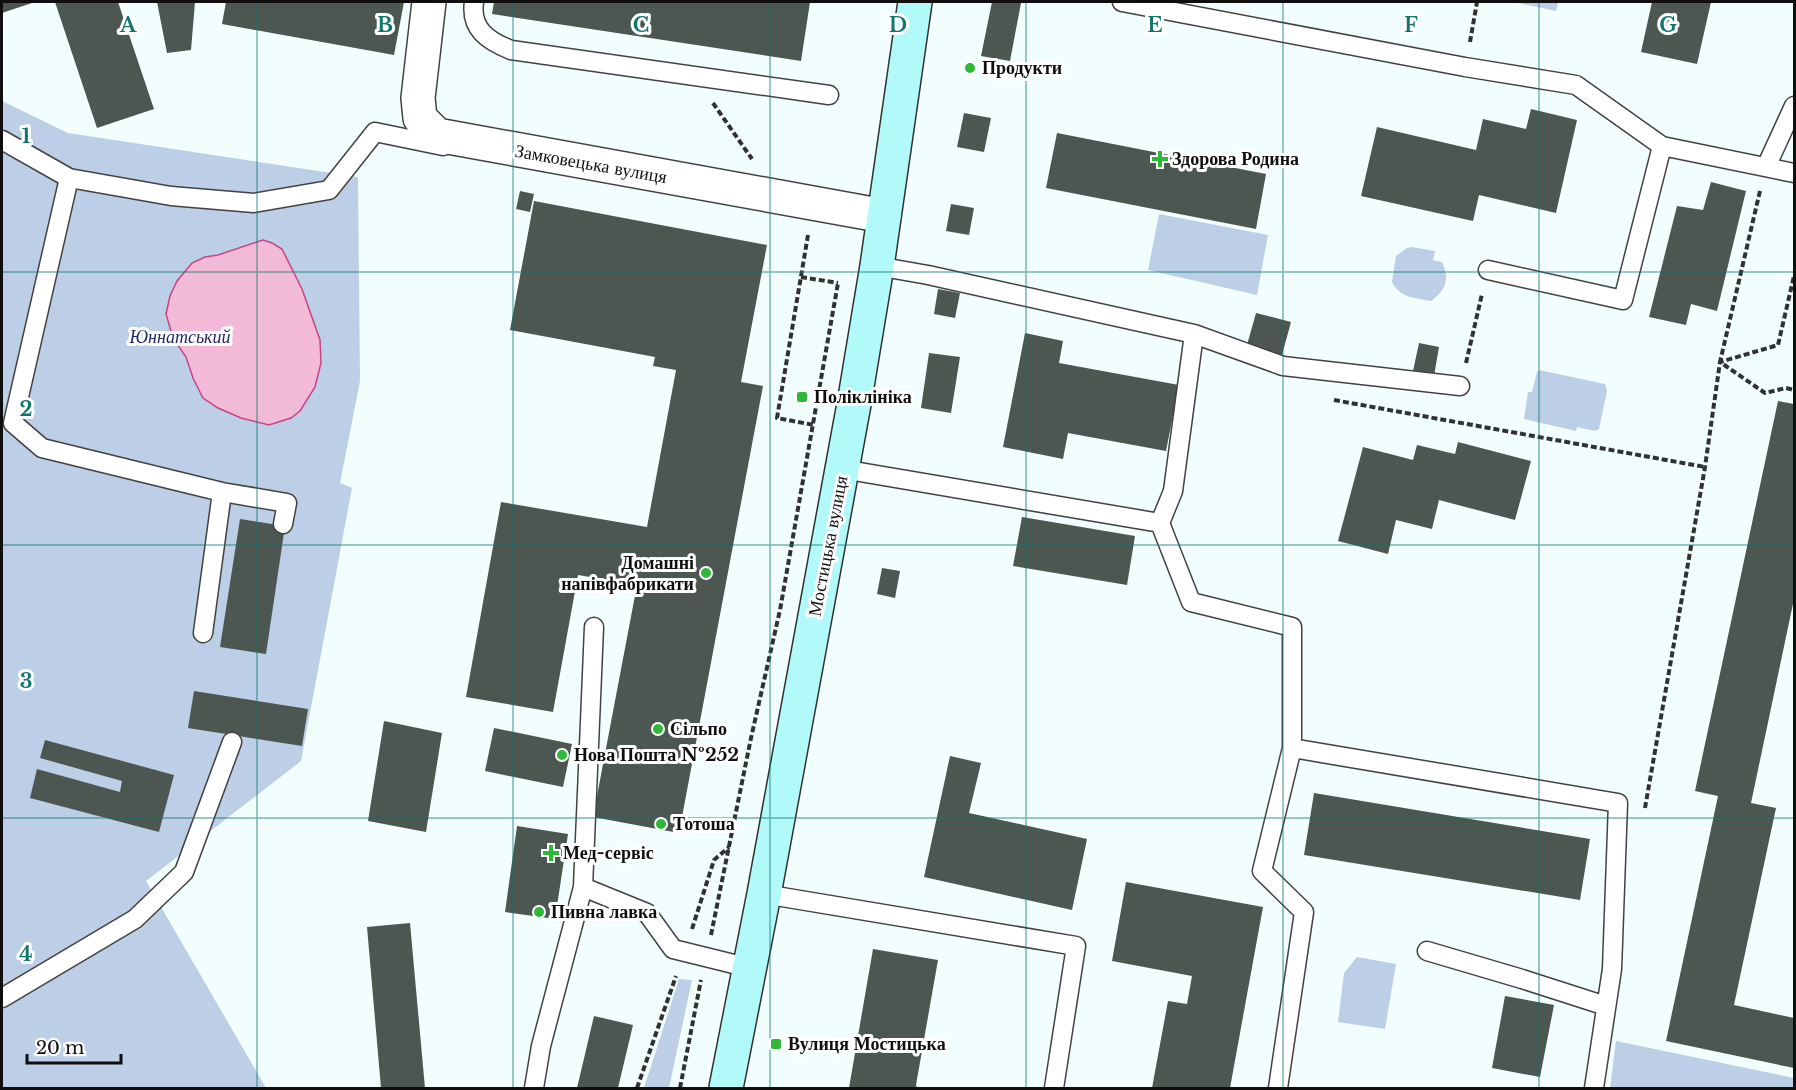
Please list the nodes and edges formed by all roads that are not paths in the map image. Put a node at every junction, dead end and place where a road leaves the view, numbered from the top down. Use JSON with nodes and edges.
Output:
{"nodes":[{"id":1,"x":429,"y":2,"type":"edge"},
{"id":2,"x":474,"y":2,"type":"edge"},
{"id":3,"x":915,"y":2,"type":"edge"},
{"id":4,"x":1122,"y":2,"type":"edge"},
{"id":5,"x":830,"y":95,"type":"dead end"},
{"id":6,"x":1794,"y":106,"type":"edge"},
{"id":7,"x":2,"y":140,"type":"edge"},
{"id":8,"x":1662,"y":146,"type":"junction"},
{"id":9,"x":537,"y":154,"type":"junction"},
{"id":10,"x":1766,"y":167,"type":"junction"},
{"id":11,"x":1794,"y":172,"type":"edge"},
{"id":12,"x":69,"y":178,"type":"junction"},
{"id":13,"x":884,"y":216,"type":"junction"},
{"id":14,"x":877,"y":266,"type":"junction"},
{"id":15,"x":1488,"y":270,"type":"road end"},
{"id":16,"x":1194,"y":334,"type":"junction"},
{"id":17,"x":1460,"y":386,"type":"road end"},
{"id":18,"x":842,"y":469,"type":"junction"},
{"id":19,"x":222,"y":492,"type":"junction"},
{"id":20,"x":1160,"y":523,"type":"junction"},
{"id":21,"x":283,"y":524,"type":"dead end"},
{"id":22,"x":594,"y":627,"type":"dead end"},
{"id":23,"x":203,"y":633,"type":"dead end"},
{"id":24,"x":232,"y":742,"type":"dead end"},
{"id":25,"x":1292,"y":748,"type":"junction"},
{"id":26,"x":583,"y":887,"type":"junction"},
{"id":27,"x":764,"y":894,"type":"junction"},
{"id":28,"x":1427,"y":951,"type":"dead end"},
{"id":29,"x":750,"y":968,"type":"junction"},
{"id":30,"x":2,"y":998,"type":"edge"},
{"id":31,"x":1606,"y":1006,"type":"junction"},
{"id":32,"x":534,"y":1089,"type":"edge"},
{"id":33,"x":726,"y":1089,"type":"edge"},
{"id":34,"x":1054,"y":1089,"type":"edge"},
{"id":35,"x":1278,"y":1089,"type":"edge"},
{"id":36,"x":1594,"y":1089,"type":"edge"}],
"edges":[{"from":1,"to":9,"type":"street","name":"Замковецька вулиця"},
{"from":2,"to":5,"type":"lane"},
{"from":3,"to":13,"type":"street","name":"Мостицька вулиця"},
{"from":4,"to":8,"type":"lane"},
{"from":6,"to":10,"type":"lane"},
{"from":7,"to":12,"type":"lane"},
{"from":8,"to":10,"type":"lane"},
{"from":8,"to":15,"type":"lane"},
{"from":9,"to":12,"type":"lane"},
{"from":9,"to":13,"type":"street","name":"Замковецька вулиця"},
{"from":10,"to":11,"type":"lane"},
{"from":12,"to":19,"type":"lane"},
{"from":13,"to":14,"type":"street","name":"Мостицька вулиця"},
{"from":14,"to":16,"type":"lane"},
{"from":14,"to":18,"type":"street","name":"Мостицька вулиця"},
{"from":16,"to":17,"type":"lane"},
{"from":16,"to":20,"type":"lane"},
{"from":18,"to":20,"type":"lane"},
{"from":18,"to":27,"type":"street","name":"Мостицька вулиця"},
{"from":19,"to":21,"type":"lane"},
{"from":19,"to":23,"type":"lane"},
{"from":20,"to":25,"type":"lane"},
{"from":22,"to":26,"type":"lane"},
{"from":24,"to":30,"type":"lane"},
{"from":25,"to":31,"type":"lane"},
{"from":25,"to":35,"type":"lane"},
{"from":26,"to":29,"type":"lane"},
{"from":26,"to":32,"type":"lane"},
{"from":27,"to":29,"type":"street","name":"Мостицька вулиця"},
{"from":27,"to":34,"type":"lane"},
{"from":28,"to":31,"type":"lane"},
{"from":29,"to":33,"type":"street","name":"Мостицька вулиця"},
{"from":31,"to":36,"type":"lane"}]}
